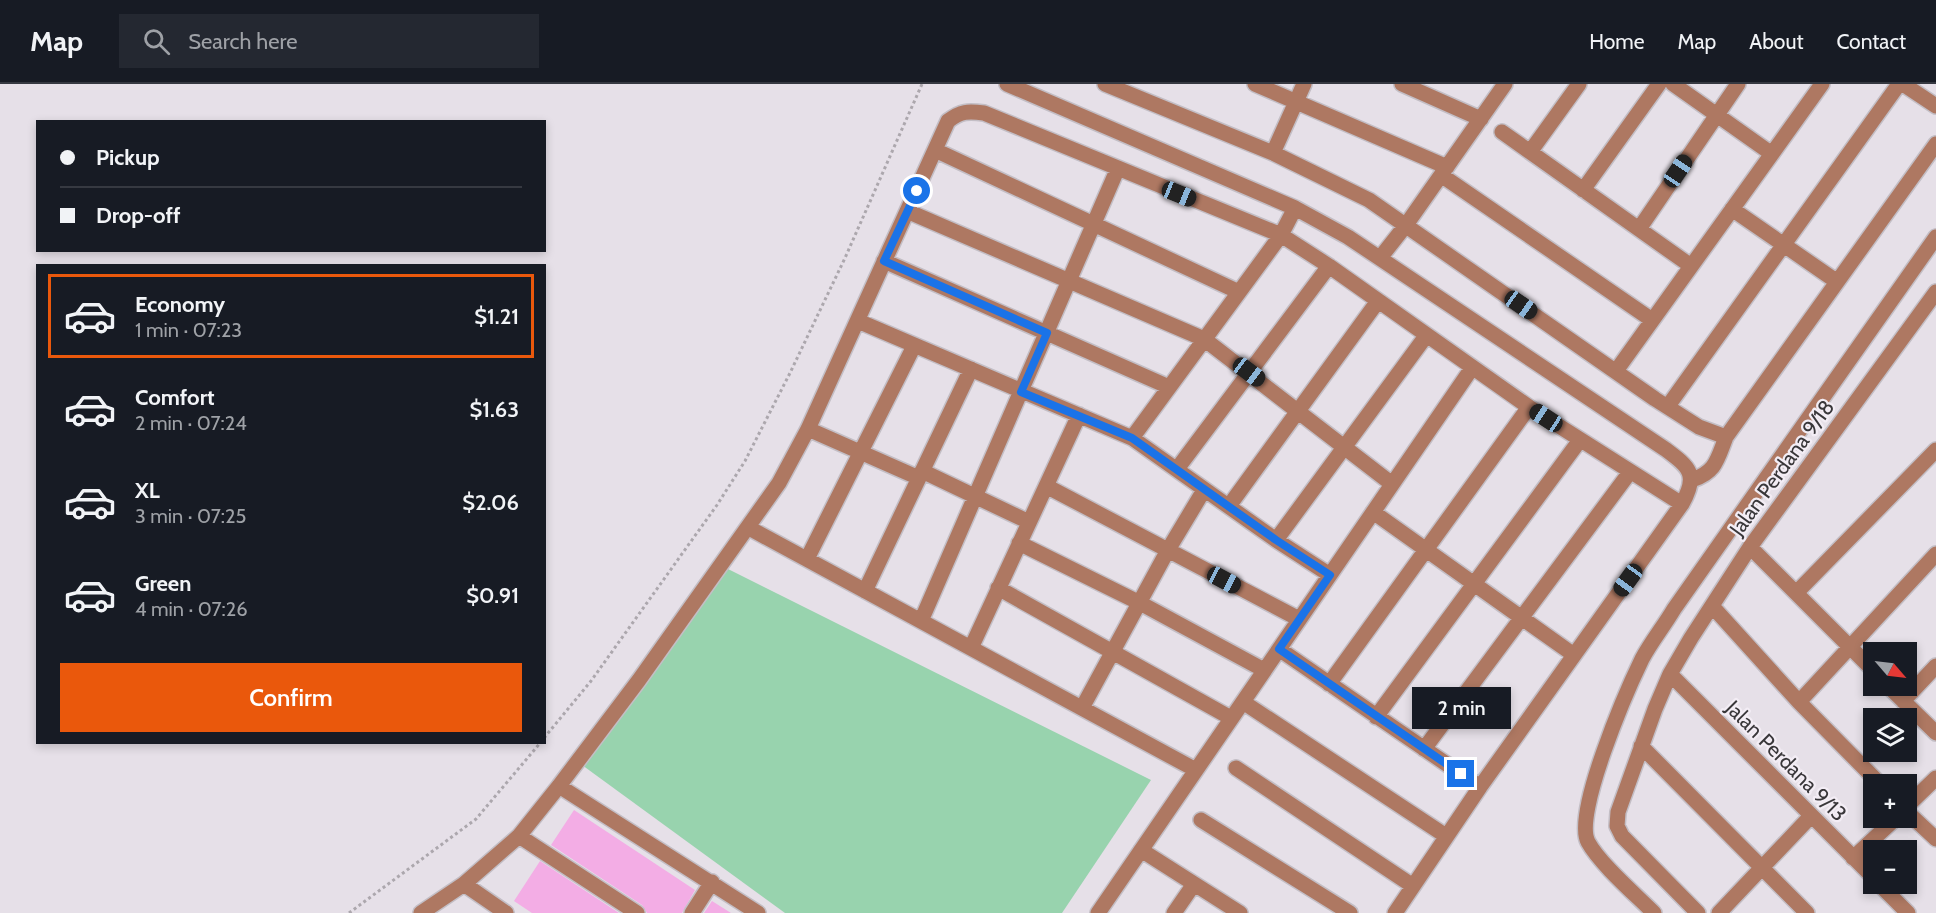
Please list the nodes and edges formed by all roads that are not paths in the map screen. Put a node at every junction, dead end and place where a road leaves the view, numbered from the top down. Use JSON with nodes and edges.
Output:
{"nodes":[{"id":1,"x":1007,"y":84,"type":"edge"},
{"id":2,"x":1106,"y":84,"type":"edge"},
{"id":3,"x":1255,"y":84,"type":"edge"},
{"id":4,"x":1304,"y":84,"type":"edge"},
{"id":5,"x":1402,"y":84,"type":"edge"},
{"id":6,"x":1505,"y":84,"type":"edge"},
{"id":7,"x":1579,"y":84,"type":"edge"},
{"id":8,"x":1659,"y":84,"type":"edge"},
{"id":9,"x":1673,"y":84,"type":"edge"},
{"id":10,"x":1738,"y":84,"type":"edge"},
{"id":11,"x":1822,"y":84,"type":"edge"},
{"id":12,"x":1901,"y":84,"type":"edge"},
{"id":13,"x":1126,"y":88,"type":"edge"},
{"id":14,"x":1296,"y":102,"type":"junction"},
{"id":15,"x":1936,"y":106,"type":"edge"},
{"id":16,"x":1716,"y":113,"type":"junction"},
{"id":17,"x":1481,"y":119,"type":"junction"},
{"id":18,"x":1502,"y":132,"type":"dead end"},
{"id":19,"x":1936,"y":144,"type":"edge"},
{"id":20,"x":935,"y":150,"type":"junction"},
{"id":21,"x":1273,"y":153,"type":"junction"},
{"id":22,"x":1530,"y":153,"type":"junction"},
{"id":23,"x":1772,"y":153,"type":"junction"},
{"id":24,"x":1118,"y":168,"type":"junction"},
{"id":25,"x":1444,"y":171,"type":"junction"},
{"id":26,"x":1583,"y":190,"type":"junction"},
{"id":27,"x":1295,"y":208,"type":"junction"},
{"id":28,"x":1732,"y":209,"type":"junction"},
{"id":29,"x":907,"y":211,"type":"junction"},
{"id":30,"x":1094,"y":224,"type":"junction"},
{"id":31,"x":1406,"y":225,"type":"junction"},
{"id":32,"x":1639,"y":229,"type":"junction"},
{"id":33,"x":1281,"y":235,"type":"junction"},
{"id":34,"x":1936,"y":237,"type":"edge"},
{"id":35,"x":1785,"y":246,"type":"junction"},
{"id":36,"x":1380,"y":258,"type":"junction"},
{"id":37,"x":884,"y":261,"type":"junction"},
{"id":38,"x":1329,"y":266,"type":"junction"},
{"id":39,"x":1691,"y":266,"type":"junction"},
{"id":40,"x":1069,"y":280,"type":"junction"},
{"id":41,"x":1836,"y":281,"type":"junction"},
{"id":42,"x":1239,"y":292,"type":"junction"},
{"id":43,"x":1934,"y":299,"type":"edge"},
{"id":44,"x":1378,"y":301,"type":"junction"},
{"id":45,"x":1653,"y":320,"type":"junction"},
{"id":46,"x":858,"y":321,"type":"junction"},
{"id":47,"x":1047,"y":333,"type":"junction"},
{"id":48,"x":1426,"y":336,"type":"junction"},
{"id":49,"x":1204,"y":339,"type":"junction"},
{"id":50,"x":914,"y":346,"type":"junction"},
{"id":51,"x":1472,"y":368,"type":"junction"},
{"id":52,"x":971,"y":369,"type":"junction"},
{"id":53,"x":1616,"y":371,"type":"junction"},
{"id":54,"x":1249,"y":372,"type":"junction"},
{"id":55,"x":1169,"y":387,"type":"junction"},
{"id":56,"x":1021,"y":392,"type":"junction"},
{"id":57,"x":1668,"y":406,"type":"junction"},
{"id":58,"x":1529,"y":407,"type":"junction"},
{"id":59,"x":1299,"y":410,"type":"junction"},
{"id":60,"x":1080,"y":415,"type":"junction"},
{"id":61,"x":808,"y":429,"type":"junction"},
{"id":62,"x":1726,"y":437,"type":"junction"},
{"id":63,"x":1132,"y":438,"type":"junction"},
{"id":64,"x":1580,"y":440,"type":"junction"},
{"id":65,"x":1345,"y":447,"type":"junction"},
{"id":66,"x":1936,"y":450,"type":"edge"},
{"id":67,"x":860,"y":452,"type":"junction"},
{"id":68,"x":1177,"y":469,"type":"junction"},
{"id":69,"x":1630,"y":472,"type":"junction"},
{"id":70,"x":921,"y":475,"type":"junction"},
{"id":71,"x":1692,"y":480,"type":"junction"},
{"id":72,"x":1392,"y":484,"type":"junction"},
{"id":73,"x":1046,"y":486,"type":"junction"},
{"id":74,"x":1204,"y":490,"type":"junction"},
{"id":75,"x":975,"y":496,"type":"junction"},
{"id":76,"x":1682,"y":504,"type":"junction"},
{"id":77,"x":1229,"y":507,"type":"junction"},
{"id":78,"x":1373,"y":512,"type":"junction"},
{"id":79,"x":1029,"y":522,"type":"junction"},
{"id":80,"x":749,"y":528,"type":"junction"},
{"id":81,"x":1276,"y":540,"type":"junction"},
{"id":82,"x":1019,"y":543,"type":"junction"},
{"id":83,"x":1750,"y":547,"type":"junction"},
{"id":84,"x":1168,"y":550,"type":"junction"},
{"id":85,"x":1426,"y":550,"type":"junction"},
{"id":86,"x":1936,"y":554,"type":"edge"},
{"id":87,"x":807,"y":559,"type":"junction"},
{"id":88,"x":1330,"y":575,"type":"junction"},
{"id":89,"x":1474,"y":584,"type":"junction"},
{"id":90,"x":998,"y":588,"type":"junction"},
{"id":91,"x":865,"y":591,"type":"junction"},
{"id":92,"x":1796,"y":593,"type":"junction"},
{"id":93,"x":1140,"y":603,"type":"junction"},
{"id":94,"x":1712,"y":606,"type":"junction"},
{"id":95,"x":1521,"y":618,"type":"junction"},
{"id":96,"x":1299,"y":619,"type":"junction"},
{"id":97,"x":921,"y":621,"type":"junction"},
{"id":98,"x":971,"y":648,"type":"junction"},
{"id":99,"x":1851,"y":648,"type":"junction"},
{"id":100,"x":1279,"y":649,"type":"junction"},
{"id":101,"x":1113,"y":652,"type":"junction"},
{"id":102,"x":1574,"y":656,"type":"junction"},
{"id":103,"x":1863,"y":660,"type":"edge"},
{"id":104,"x":1936,"y":666,"type":"edge"},
{"id":105,"x":1264,"y":670,"type":"junction"},
{"id":106,"x":1670,"y":674,"type":"junction"},
{"id":107,"x":1329,"y":684,"type":"junction"},
{"id":108,"x":1899,"y":696,"type":"edge"},
{"id":109,"x":1904,"y":701,"type":"junction"},
{"id":110,"x":1243,"y":702,"type":"junction"},
{"id":111,"x":1799,"y":702,"type":"junction"},
{"id":112,"x":1082,"y":708,"type":"junction"},
{"id":113,"x":1376,"y":717,"type":"junction"},
{"id":114,"x":1231,"y":718,"type":"junction"},
{"id":115,"x":1936,"y":733,"type":"edge"},
{"id":116,"x":1641,"y":746,"type":"junction"},
{"id":117,"x":1424,"y":749,"type":"junction"},
{"id":118,"x":1236,"y":768,"type":"dead end"},
{"id":119,"x":1196,"y":770,"type":"junction"},
{"id":120,"x":1870,"y":774,"type":"edge"},
{"id":121,"x":1936,"y":778,"type":"edge"},
{"id":122,"x":559,"y":786,"type":"junction"},
{"id":123,"x":1479,"y":787,"type":"junction"},
{"id":124,"x":1917,"y":798,"type":"edge"},
{"id":125,"x":1811,"y":816,"type":"junction"},
{"id":126,"x":1201,"y":820,"type":"dead end"},
{"id":127,"x":1917,"y":820,"type":"edge"},
{"id":128,"x":1885,"y":828,"type":"edge"},
{"id":129,"x":519,"y":836,"type":"junction"},
{"id":130,"x":1446,"y":836,"type":"junction"},
{"id":131,"x":1936,"y":839,"type":"edge"},
{"id":132,"x":1141,"y":850,"type":"junction"},
{"id":133,"x":1853,"y":858,"type":"junction"},
{"id":134,"x":1762,"y":868,"type":"junction"},
{"id":135,"x":1863,"y":868,"type":"edge"},
{"id":136,"x":712,"y":882,"type":"junction"},
{"id":137,"x":464,"y":884,"type":"junction"},
{"id":138,"x":1194,"y":884,"type":"junction"},
{"id":139,"x":1413,"y":886,"type":"junction"},
{"id":140,"x":1889,"y":894,"type":"edge"},
{"id":141,"x":421,"y":913,"type":"edge"},
{"id":142,"x":506,"y":913,"type":"edge"},
{"id":143,"x":637,"y":913,"type":"edge"},
{"id":144,"x":692,"y":913,"type":"edge"},
{"id":145,"x":758,"y":913,"type":"edge"},
{"id":146,"x":1098,"y":913,"type":"edge"},
{"id":147,"x":1174,"y":913,"type":"edge"},
{"id":148,"x":1240,"y":913,"type":"edge"},
{"id":149,"x":1350,"y":913,"type":"edge"},
{"id":150,"x":1395,"y":913,"type":"edge"},
{"id":151,"x":1654,"y":913,"type":"edge"},
{"id":152,"x":1698,"y":913,"type":"edge"},
{"id":153,"x":1719,"y":913,"type":"edge"},
{"id":154,"x":1807,"y":913,"type":"edge"},
{"id":155,"x":1908,"y":913,"type":"edge"}],
"edges":[{"from":1,"to":27,"type":"street"},
{"from":2,"to":13,"type":"street"},
{"from":3,"to":14,"type":"street"},
{"from":4,"to":14,"type":"street"},
{"from":5,"to":17,"type":"street"},
{"from":6,"to":17,"type":"street"},
{"from":7,"to":22,"type":"street"},
{"from":8,"to":26,"type":"street"},
{"from":9,"to":16,"type":"street"},
{"from":10,"to":16,"type":"street"},
{"from":11,"to":23,"type":"street"},
{"from":12,"to":15,"type":"street"},
{"from":12,"to":35,"type":"street"},
{"from":13,"to":21,"type":"street"},
{"from":14,"to":21,"type":"street"},
{"from":14,"to":25,"type":"street"},
{"from":16,"to":23,"type":"street"},
{"from":16,"to":32,"type":"street"},
{"from":17,"to":25,"type":"street"},
{"from":18,"to":22,"type":"street"},
{"from":19,"to":41,"type":"street"},
{"from":20,"to":24,"type":"street"},
{"from":20,"to":29,"type":"street"},
{"from":20,"to":30,"type":"street"},
{"from":21,"to":31,"type":"street"},
{"from":22,"to":26,"type":"street"},
{"from":23,"to":28,"type":"street"},
{"from":24,"to":30,"type":"street"},
{"from":24,"to":33,"type":"street"},
{"from":25,"to":31,"type":"street"},
{"from":25,"to":45,"type":"street"},
{"from":26,"to":32,"type":"street"},
{"from":27,"to":33,"type":"street"},
{"from":27,"to":36,"type":"street"},
{"from":28,"to":35,"type":"street"},
{"from":28,"to":39,"type":"street"},
{"from":29,"to":37,"type":"street"},
{"from":29,"to":40,"type":"street"},
{"from":30,"to":40,"type":"street"},
{"from":30,"to":42,"type":"street"},
{"from":31,"to":36,"type":"street"},
{"from":31,"to":53,"type":"street"},
{"from":32,"to":39,"type":"street"},
{"from":33,"to":38,"type":"street"},
{"from":33,"to":42,"type":"street"},
{"from":34,"to":151,"type":"street"},
{"from":35,"to":41,"type":"street"},
{"from":35,"to":57,"type":"street"},
{"from":36,"to":71,"type":"street"},
{"from":37,"to":46,"type":"street"},
{"from":37,"to":47,"type":"street"},
{"from":38,"to":44,"type":"street"},
{"from":38,"to":54,"type":"street"},
{"from":39,"to":45,"type":"street"},
{"from":40,"to":47,"type":"street"},
{"from":40,"to":49,"type":"street"},
{"from":41,"to":62,"type":"street"},
{"from":42,"to":49,"type":"street"},
{"from":43,"to":83,"type":"street","name":"Jalan Perdana 9/18"},
{"from":44,"to":48,"type":"street"},
{"from":44,"to":59,"type":"street"},
{"from":45,"to":53,"type":"street"},
{"from":46,"to":50,"type":"street"},
{"from":46,"to":61,"type":"street"},
{"from":47,"to":55,"type":"street"},
{"from":47,"to":56,"type":"street"},
{"from":48,"to":51,"type":"street"},
{"from":48,"to":65,"type":"street"},
{"from":49,"to":54,"type":"street"},
{"from":49,"to":55,"type":"street"},
{"from":50,"to":52,"type":"street"},
{"from":50,"to":67,"type":"street"},
{"from":51,"to":58,"type":"street"},
{"from":51,"to":72,"type":"street"},
{"from":52,"to":56,"type":"street"},
{"from":52,"to":70,"type":"street"},
{"from":53,"to":57,"type":"street"},
{"from":54,"to":59,"type":"street"},
{"from":54,"to":68,"type":"street"},
{"from":55,"to":63,"type":"street"},
{"from":56,"to":60,"type":"street"},
{"from":56,"to":75,"type":"street"},
{"from":57,"to":62,"type":"street"},
{"from":58,"to":64,"type":"street"},
{"from":58,"to":85,"type":"street"},
{"from":59,"to":65,"type":"street"},
{"from":59,"to":77,"type":"street"},
{"from":60,"to":63,"type":"street"},
{"from":60,"to":73,"type":"street"},
{"from":61,"to":67,"type":"street"},
{"from":61,"to":80,"type":"street"},
{"from":62,"to":71,"type":"street"},
{"from":63,"to":68,"type":"street"},
{"from":64,"to":69,"type":"street"},
{"from":64,"to":89,"type":"street"},
{"from":65,"to":72,"type":"street"},
{"from":65,"to":81,"type":"street"},
{"from":66,"to":92,"type":"street"},
{"from":67,"to":70,"type":"street"},
{"from":67,"to":87,"type":"street"},
{"from":68,"to":74,"type":"street"},
{"from":69,"to":76,"type":"street"},
{"from":69,"to":95,"type":"street"},
{"from":70,"to":75,"type":"street"},
{"from":70,"to":91,"type":"street"},
{"from":71,"to":76,"type":"street"},
{"from":72,"to":78,"type":"street"},
{"from":73,"to":79,"type":"street"},
{"from":73,"to":84,"type":"street"},
{"from":74,"to":77,"type":"street"},
{"from":74,"to":84,"type":"street"},
{"from":75,"to":79,"type":"street"},
{"from":75,"to":97,"type":"street"},
{"from":76,"to":102,"type":"street"},
{"from":77,"to":81,"type":"street"},
{"from":78,"to":85,"type":"street"},
{"from":78,"to":88,"type":"street"},
{"from":79,"to":82,"type":"street"},
{"from":80,"to":87,"type":"street"},
{"from":80,"to":122,"type":"street"},
{"from":81,"to":88,"type":"street"},
{"from":82,"to":90,"type":"street"},
{"from":82,"to":93,"type":"street"},
{"from":83,"to":92,"type":"street"},
{"from":83,"to":94,"type":"street","name":"Jalan Perdana 9/18"},
{"from":84,"to":93,"type":"street"},
{"from":84,"to":96,"type":"street"},
{"from":85,"to":89,"type":"street"},
{"from":85,"to":107,"type":"street"},
{"from":86,"to":99,"type":"street"},
{"from":87,"to":91,"type":"street"},
{"from":88,"to":96,"type":"street"},
{"from":89,"to":95,"type":"street"},
{"from":89,"to":113,"type":"street"},
{"from":90,"to":98,"type":"street"},
{"from":90,"to":101,"type":"street"},
{"from":91,"to":97,"type":"street"},
{"from":92,"to":99,"type":"street"},
{"from":93,"to":101,"type":"street"},
{"from":93,"to":105,"type":"street"},
{"from":94,"to":106,"type":"street","name":"Jalan Perdana 9/18"},
{"from":94,"to":111,"type":"street"},
{"from":95,"to":102,"type":"street"},
{"from":95,"to":117,"type":"street"},
{"from":96,"to":100,"type":"street"},
{"from":97,"to":98,"type":"street"},
{"from":98,"to":112,"type":"street"},
{"from":99,"to":103,"type":"street"},
{"from":99,"to":111,"type":"street"},
{"from":100,"to":105,"type":"street"},
{"from":100,"to":107,"type":"street"},
{"from":101,"to":112,"type":"street"},
{"from":101,"to":114,"type":"street"},
{"from":102,"to":123,"type":"street"},
{"from":104,"to":109,"type":"street"},
{"from":105,"to":110,"type":"street"},
{"from":106,"to":116,"type":"street","name":"Jalan Perdana 9/18"},
{"from":106,"to":125,"type":"street","name":"Jalan Perdana 9/13"},
{"from":107,"to":113,"type":"street"},
{"from":108,"to":109,"type":"street"},
{"from":109,"to":115,"type":"street"},
{"from":110,"to":114,"type":"street"},
{"from":110,"to":130,"type":"street"},
{"from":111,"to":120,"type":"street"},
{"from":112,"to":119,"type":"street"},
{"from":113,"to":117,"type":"street"},
{"from":114,"to":119,"type":"street"},
{"from":116,"to":134,"type":"street"},
{"from":116,"to":152,"type":"street","name":"Jalan Perdana 9/18"},
{"from":117,"to":123,"type":"street"},
{"from":118,"to":139,"type":"street"},
{"from":119,"to":132,"type":"street"},
{"from":121,"to":124,"type":"street"},
{"from":122,"to":129,"type":"street"},
{"from":122,"to":136,"type":"street"},
{"from":123,"to":130,"type":"street"},
{"from":125,"to":133,"type":"street","name":"Jalan Perdana 9/13"},
{"from":125,"to":134,"type":"street"},
{"from":126,"to":149,"type":"street"},
{"from":127,"to":131,"type":"street"},
{"from":128,"to":133,"type":"street"},
{"from":129,"to":137,"type":"street"},
{"from":129,"to":143,"type":"street"},
{"from":130,"to":139,"type":"street"},
{"from":132,"to":138,"type":"street"},
{"from":132,"to":146,"type":"street"},
{"from":133,"to":135,"type":"street","name":"Jalan Perdana 9/13"},
{"from":134,"to":153,"type":"street"},
{"from":134,"to":154,"type":"street"},
{"from":136,"to":144,"type":"street"},
{"from":136,"to":145,"type":"street"},
{"from":137,"to":141,"type":"street"},
{"from":137,"to":142,"type":"street"},
{"from":138,"to":147,"type":"street"},
{"from":138,"to":148,"type":"street"},
{"from":139,"to":150,"type":"street"},
{"from":140,"to":155,"type":"street"}]}
